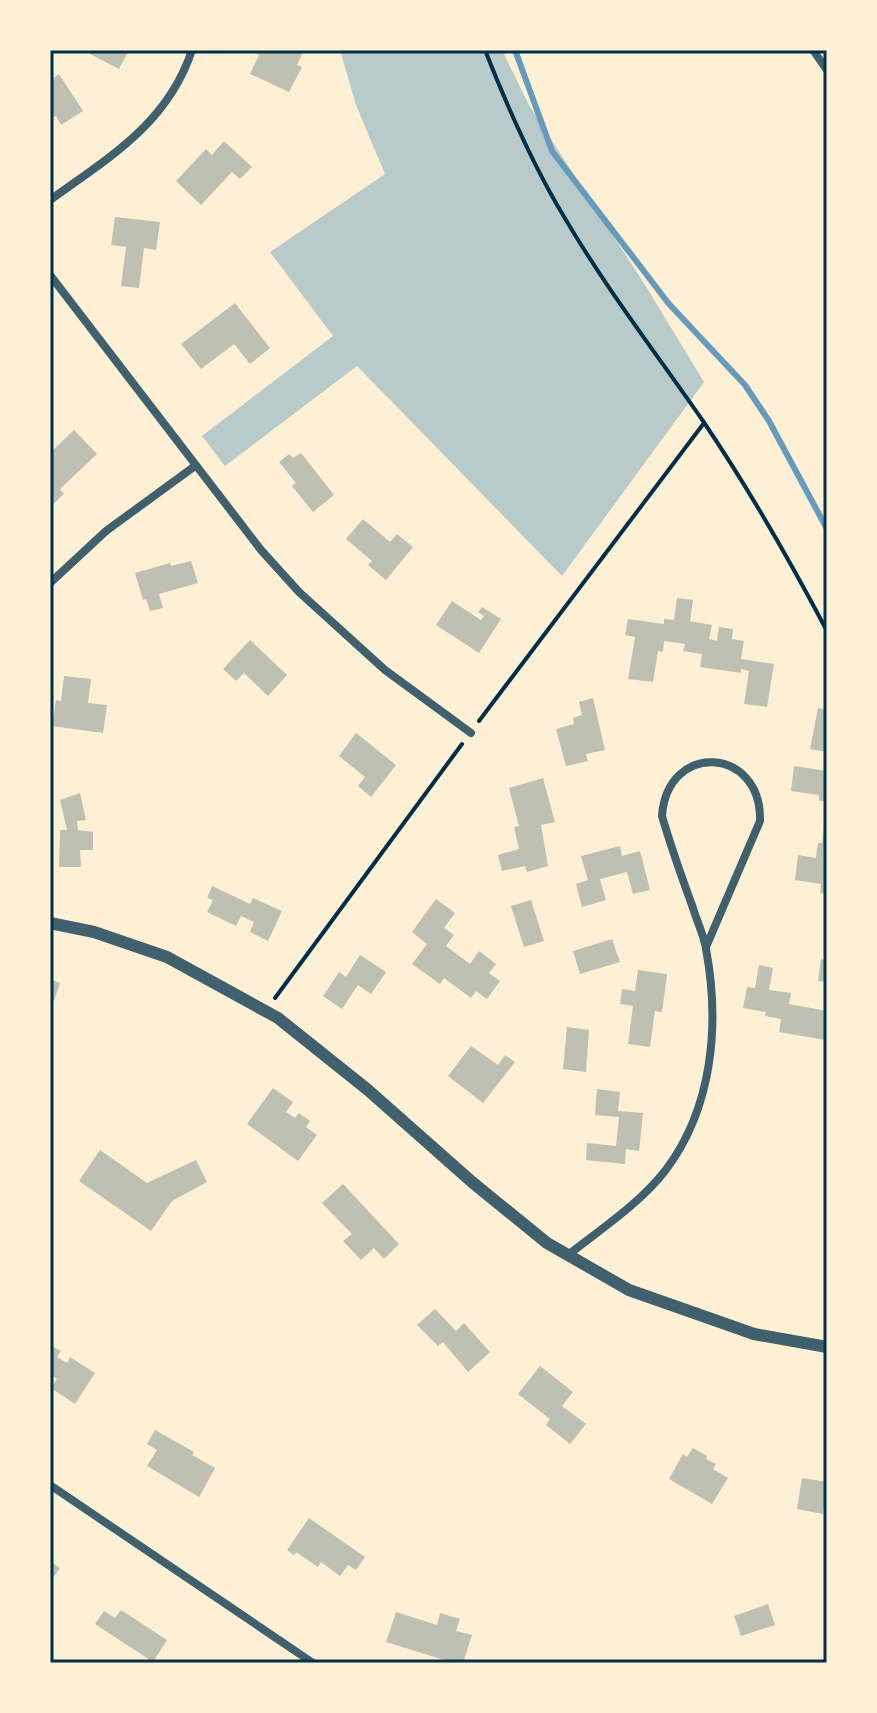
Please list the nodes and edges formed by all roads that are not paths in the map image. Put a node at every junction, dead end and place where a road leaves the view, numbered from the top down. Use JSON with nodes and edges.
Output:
{"nodes":[{"id":1,"x":192,"y":50,"type":"edge"},
{"id":2,"x":813,"y":50,"type":"edge"},
{"id":3,"x":827,"y":70,"type":"edge"},
{"id":4,"x":50,"y":200,"type":"edge"},
{"id":5,"x":50,"y":275,"type":"edge"},
{"id":6,"x":195,"y":466,"type":"junction"},
{"id":7,"x":50,"y":583,"type":"edge"},
{"id":8,"x":471,"y":733,"type":"road end"},
{"id":9,"x":50,"y":923,"type":"edge"},
{"id":10,"x":706,"y":947,"type":"junction"},
{"id":11,"x":568,"y":1255,"type":"junction"},
{"id":12,"x":827,"y":1347,"type":"edge"},
{"id":13,"x":50,"y":1485,"type":"edge"},
{"id":14,"x":313,"y":1663,"type":"edge"}],
"edges":[{"from":1,"to":4,"type":"street"},
{"from":2,"to":3,"type":"street"},
{"from":5,"to":6,"type":"street"},
{"from":6,"to":7,"type":"street"},
{"from":6,"to":8,"type":"street"},
{"from":9,"to":11,"type":"street"},
{"from":10,"to":10,"type":"street"},
{"from":10,"to":11,"type":"street"},
{"from":11,"to":12,"type":"street"},
{"from":13,"to":14,"type":"street"}]}
